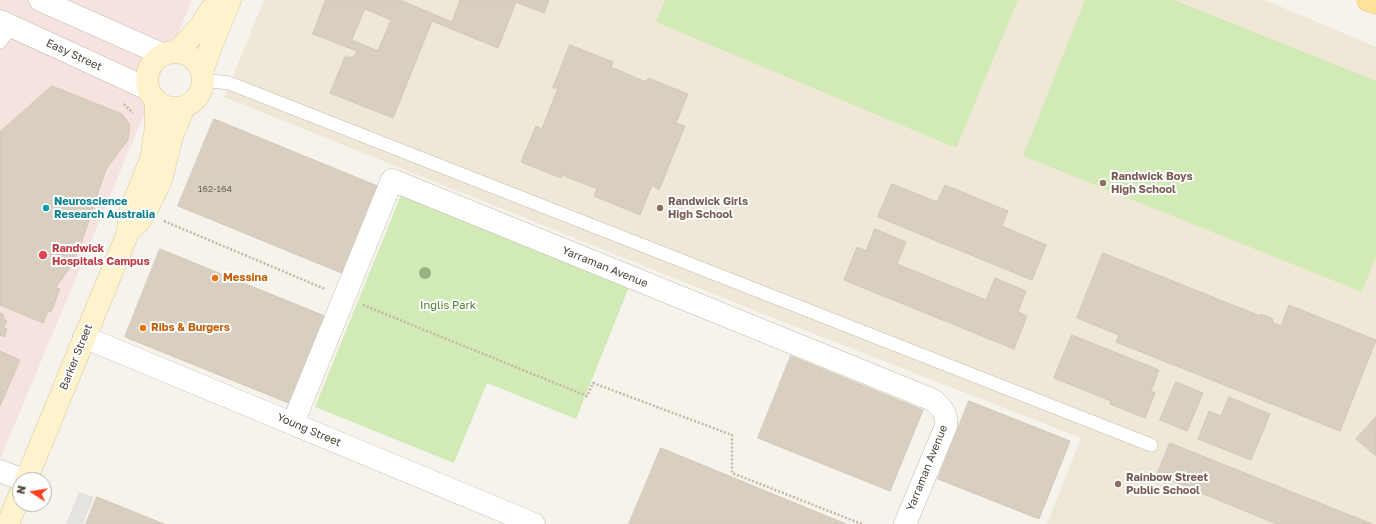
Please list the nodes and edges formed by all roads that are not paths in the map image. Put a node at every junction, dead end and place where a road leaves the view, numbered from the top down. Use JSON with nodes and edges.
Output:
{"nodes":[{"id":1,"x":40,"y":0,"type":"edge"},
{"id":2,"x":218,"y":0,"type":"edge"},
{"id":3,"x":230,"y":0,"type":"edge"},
{"id":4,"x":1368,"y":0,"type":"edge"},
{"id":5,"x":1376,"y":3,"type":"edge"},
{"id":6,"x":4,"y":30,"type":"edge"},
{"id":7,"x":171,"y":54,"type":"junction"},
{"id":8,"x":203,"y":76,"type":"junction"},
{"id":9,"x":152,"y":94,"type":"junction"},
{"id":10,"x":184,"y":107,"type":"junction"},
{"id":11,"x":127,"y":235,"type":"junction"},
{"id":12,"x":84,"y":337,"type":"junction"},
{"id":13,"x":293,"y":423,"type":"junction"},
{"id":14,"x":1151,"y":445,"type":"dead end"},
{"id":15,"x":0,"y":471,"type":"edge"},
{"id":16,"x":27,"y":472,"type":"edge"},
{"id":17,"x":12,"y":476,"type":"edge"},
{"id":18,"x":13,"y":512,"type":"edge"},
{"id":19,"x":524,"y":522,"type":"edge"},
{"id":20,"x":8,"y":524,"type":"edge"},
{"id":21,"x":904,"y":524,"type":"edge"}],
"edges":[{"from":1,"to":7,"type":"street"},
{"from":2,"to":7,"type":"main road"},
{"from":3,"to":8,"type":"main road"},
{"from":4,"to":5,"type":"main road"},
{"from":6,"to":9,"type":"street","name":"Easy Street"},
{"from":7,"to":8,"type":"main road"},
{"from":7,"to":9,"type":"main road"},
{"from":8,"to":10,"type":"main road"},
{"from":8,"to":14,"type":"lane"},
{"from":9,"to":10,"type":"main road"},
{"from":9,"to":11,"type":"main road","name":"Barker Street"},
{"from":10,"to":11,"type":"main road","name":"Barker Street"},
{"from":11,"to":12,"type":"main road","name":"Barker Street"},
{"from":12,"to":13,"type":"street","name":"Young Street"},
{"from":12,"to":16,"type":"main road","name":"Barker Street"},
{"from":13,"to":19,"type":"street","name":"Young Street"},
{"from":13,"to":21,"type":"street","name":"Yarraman Avenue"},
{"from":15,"to":17,"type":"street"},
{"from":18,"to":20,"type":"main road"}]}
